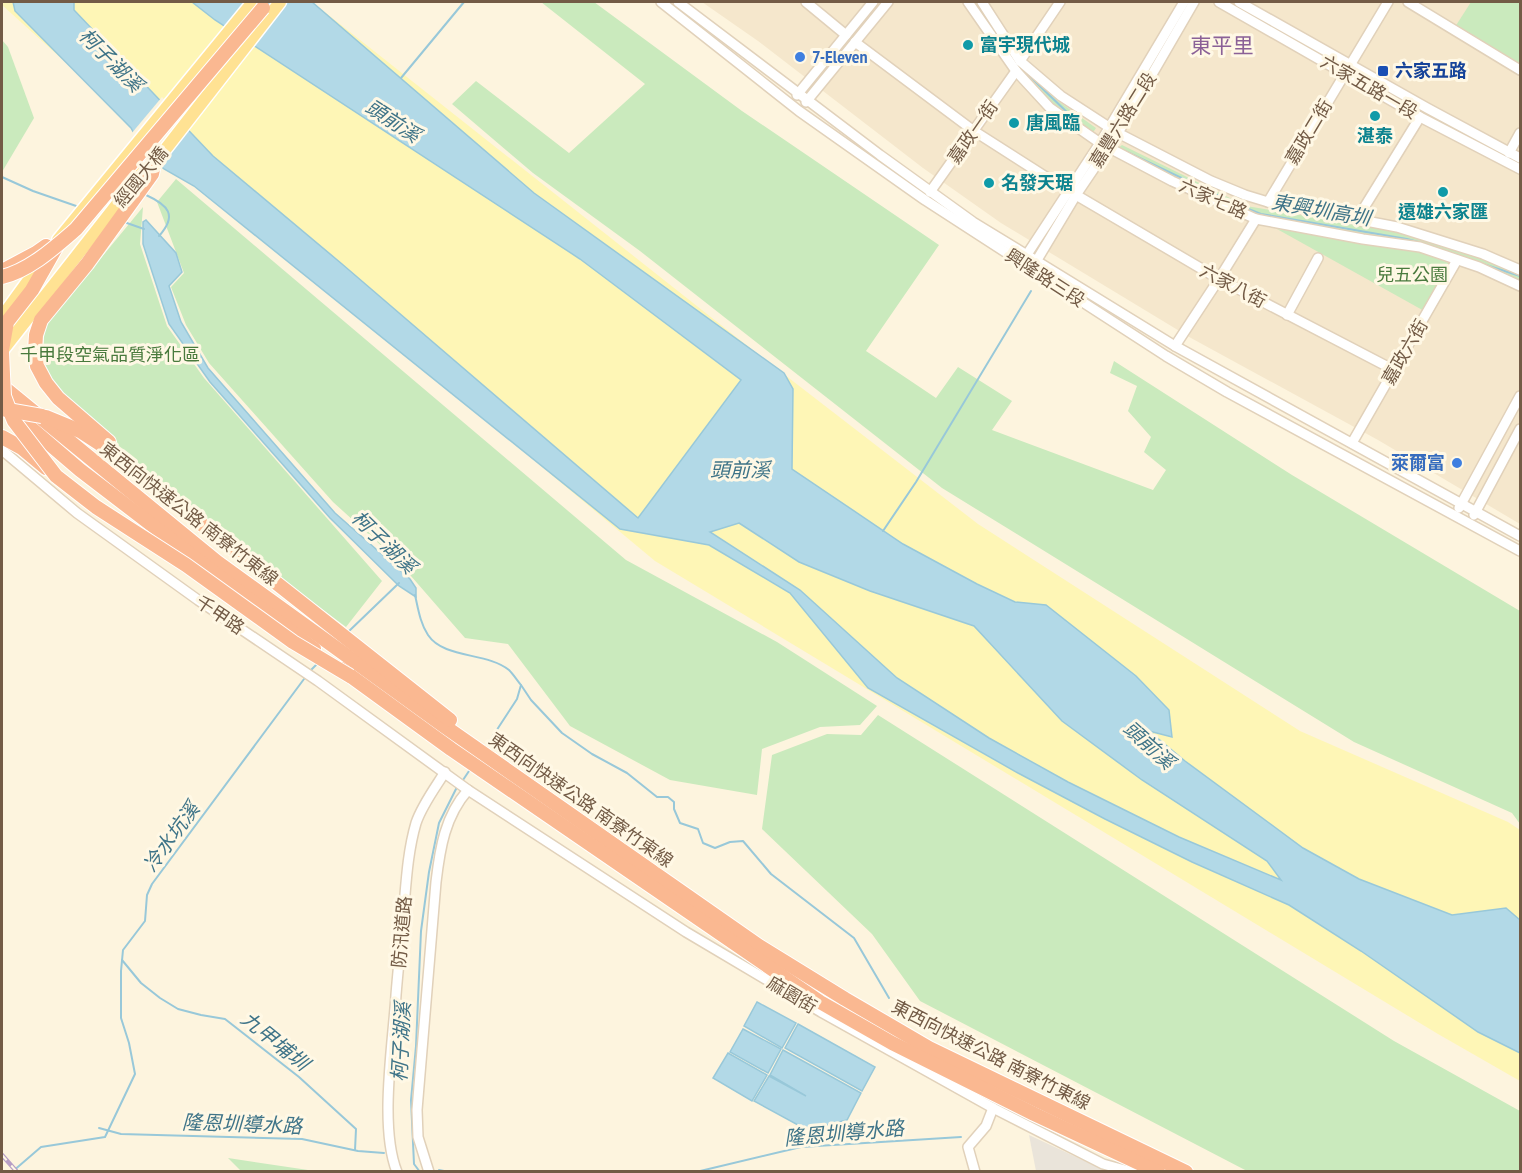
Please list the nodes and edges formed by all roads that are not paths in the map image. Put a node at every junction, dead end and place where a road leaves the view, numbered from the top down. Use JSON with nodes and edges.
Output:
{"nodes":[{"id":1,"x":253,"y":2,"type":"edge"},
{"id":2,"x":268,"y":2,"type":"edge"},
{"id":3,"x":280,"y":2,"type":"edge"},
{"id":4,"x":661,"y":2,"type":"edge"},
{"id":5,"x":806,"y":2,"type":"edge"},
{"id":6,"x":873,"y":2,"type":"edge"},
{"id":7,"x":888,"y":2,"type":"edge"},
{"id":8,"x":968,"y":2,"type":"edge"},
{"id":9,"x":982,"y":2,"type":"edge"},
{"id":10,"x":1060,"y":2,"type":"edge"},
{"id":11,"x":1184,"y":2,"type":"edge"},
{"id":12,"x":1194,"y":2,"type":"edge"},
{"id":13,"x":1219,"y":2,"type":"edge"},
{"id":14,"x":1239,"y":2,"type":"edge"},
{"id":15,"x":1388,"y":2,"type":"edge"},
{"id":16,"x":1408,"y":2,"type":"edge"},
{"id":17,"x":677,"y":4,"type":"edge"},
{"id":18,"x":846,"y":35,"type":"junction"},
{"id":19,"x":855,"y":42,"type":"junction"},
{"id":20,"x":1020,"y":61,"type":"junction"},
{"id":21,"x":1351,"y":63,"type":"junction"},
{"id":22,"x":1521,"y":70,"type":"edge"},
{"id":23,"x":1016,"y":71,"type":"junction"},
{"id":24,"x":1344,"y":74,"type":"junction"},
{"id":25,"x":799,"y":92,"type":"junction"},
{"id":26,"x":808,"y":99,"type":"junction"},
{"id":27,"x":790,"y":103,"type":"junction"},
{"id":28,"x":799,"y":111,"type":"junction"},
{"id":29,"x":1420,"y":117,"type":"junction"},
{"id":30,"x":1114,"y":130,"type":"junction"},
{"id":31,"x":974,"y":131,"type":"junction"},
{"id":32,"x":1521,"y":133,"type":"edge"},
{"id":33,"x":1103,"y":145,"type":"junction"},
{"id":34,"x":1509,"y":153,"type":"junction"},
{"id":35,"x":1521,"y":158,"type":"edge"},
{"id":36,"x":154,"y":164,"type":"junction"},
{"id":37,"x":1521,"y":169,"type":"edge"},
{"id":38,"x":930,"y":192,"type":"junction"},
{"id":39,"x":1072,"y":193,"type":"junction"},
{"id":40,"x":1268,"y":202,"type":"junction"},
{"id":41,"x":1256,"y":219,"type":"junction"},
{"id":42,"x":1361,"y":221,"type":"junction"},
{"id":43,"x":66,"y":229,"type":"junction"},
{"id":44,"x":1318,"y":258,"type":"dead end"},
{"id":45,"x":1024,"y":259,"type":"junction"},
{"id":46,"x":1457,"y":260,"type":"junction"},
{"id":47,"x":1033,"y":265,"type":"junction"},
{"id":48,"x":1521,"y":270,"type":"edge"},
{"id":49,"x":2,"y":271,"type":"edge"},
{"id":50,"x":2,"y":277,"type":"edge"},
{"id":51,"x":1219,"y":279,"type":"junction"},
{"id":52,"x":1521,"y":286,"type":"edge"},
{"id":53,"x":1287,"y":315,"type":"junction"},
{"id":54,"x":2,"y":317,"type":"edge"},
{"id":55,"x":1175,"y":346,"type":"junction"},
{"id":56,"x":2,"y":351,"type":"edge"},
{"id":57,"x":1394,"y":370,"type":"junction"},
{"id":58,"x":2,"y":386,"type":"edge"},
{"id":59,"x":1521,"y":396,"type":"edge"},
{"id":60,"x":2,"y":402,"type":"edge"},
{"id":61,"x":2,"y":410,"type":"edge"},
{"id":62,"x":1521,"y":429,"type":"edge"},
{"id":63,"x":2,"y":437,"type":"edge"},
{"id":64,"x":1352,"y":443,"type":"junction"},
{"id":65,"x":2,"y":450,"type":"edge"},
{"id":66,"x":56,"y":476,"type":"junction"},
{"id":67,"x":165,"y":495,"type":"junction"},
{"id":68,"x":1462,"y":504,"type":"junction"},
{"id":69,"x":1476,"y":511,"type":"junction"},
{"id":70,"x":1455,"y":515,"type":"junction"},
{"id":71,"x":1470,"y":523,"type":"junction"},
{"id":72,"x":1521,"y":536,"type":"edge"},
{"id":73,"x":1521,"y":551,"type":"edge"},
{"id":74,"x":214,"y":567,"type":"junction"},
{"id":75,"x":350,"y":676,"type":"junction"},
{"id":76,"x":446,"y":772,"type":"junction"},
{"id":77,"x":468,"y":790,"type":"junction"},
{"id":78,"x":537,"y":792,"type":"junction"},
{"id":79,"x":993,"y":1108,"type":"junction"},
{"id":80,"x":428,"y":1169,"type":"edge"},
{"id":81,"x":397,"y":1172,"type":"edge"},
{"id":82,"x":975,"y":1172,"type":"edge"},
{"id":83,"x":1132,"y":1172,"type":"edge"},
{"id":84,"x":1158,"y":1172,"type":"edge"},
{"id":85,"x":1186,"y":1172,"type":"edge"}],
"edges":[{"from":1,"to":43,"type":"main road","name":"經國大橋"},
{"from":2,"to":50,"type":"highway","bridge":true},
{"from":3,"to":36,"type":"main road","name":"經國大橋"},
{"from":4,"to":17,"type":"street","name":"興隆路三段"},
{"from":5,"to":18,"type":"street"},
{"from":6,"to":18,"type":"street"},
{"from":7,"to":19,"type":"street"},
{"from":8,"to":23,"type":"street","name":"六家七路"},
{"from":9,"to":20,"type":"street","name":"六家七路"},
{"from":10,"to":20,"type":"street"},
{"from":11,"to":30,"type":"street","name":"嘉豐六路二段"},
{"from":12,"to":30,"type":"street","name":"嘉豐六路二段"},
{"from":13,"to":24,"type":"street","name":"六家五路一段"},
{"from":14,"to":21,"type":"street","name":"六家五路一段"},
{"from":15,"to":21,"type":"street","name":"嘉政二街"},
{"from":16,"to":22,"type":"street"},
{"from":17,"to":25,"type":"street","name":"興隆路三段"},
{"from":17,"to":27,"type":"street","name":"興隆路三段"},
{"from":18,"to":25,"type":"street"},
{"from":19,"to":26,"type":"street"},
{"from":19,"to":31,"type":"street","name":"六家八街"},
{"from":20,"to":30,"type":"street","name":"六家七路"},
{"from":21,"to":24,"type":"street","name":"嘉政二街"},
{"from":21,"to":34,"type":"street","name":"六家五路一段"},
{"from":23,"to":31,"type":"street","name":"嘉政一街"},
{"from":23,"to":33,"type":"street","name":"六家七路"},
{"from":24,"to":29,"type":"street","name":"六家五路一段"},
{"from":24,"to":40,"type":"street","name":"嘉政二街"},
{"from":25,"to":26,"type":"street","name":"興隆路三段"},
{"from":25,"to":27,"type":"street"},
{"from":26,"to":28,"type":"street"},
{"from":26,"to":38,"type":"street","name":"興隆路三段"},
{"from":27,"to":28,"type":"street","name":"興隆路三段"},
{"from":28,"to":45,"type":"street","name":"興隆路三段"},
{"from":29,"to":37,"type":"street","name":"六家五路一段"},
{"from":29,"to":42,"type":"street"},
{"from":30,"to":33,"type":"street","name":"嘉豐六路二段"},
{"from":30,"to":40,"type":"street","name":"六家七路"},
{"from":31,"to":38,"type":"street","name":"嘉政一街"},
{"from":31,"to":39,"type":"street","name":"六家八街"},
{"from":32,"to":34,"type":"street"},
{"from":33,"to":39,"type":"street","name":"嘉豐六路二段"},
{"from":33,"to":41,"type":"street","name":"六家七路"},
{"from":34,"to":35,"type":"street","name":"六家五路一段"},
{"from":36,"to":56,"type":"main road","name":"經國大橋"},
{"from":36,"to":67,"type":"highway"},
{"from":38,"to":45,"type":"street","name":"興隆路三段"},
{"from":39,"to":45,"type":"street","name":"嘉豐六路二段"},
{"from":39,"to":47,"type":"street","name":"嘉豐六路二段"},
{"from":39,"to":51,"type":"street","name":"六家八街"},
{"from":40,"to":42,"type":"street","name":"六家七路"},
{"from":41,"to":46,"type":"street","name":"六家七路"},
{"from":41,"to":51,"type":"street"},
{"from":42,"to":48,"type":"street","name":"六家七路"},
{"from":43,"to":49,"type":"highway"},
{"from":43,"to":54,"type":"main road","name":"經國大橋","bridge":true},
{"from":43,"to":56,"type":"highway","bridge":true},
{"from":44,"to":53,"type":"street"},
{"from":45,"to":47,"type":"street","name":"興隆路三段"},
{"from":46,"to":52,"type":"street","name":"六家七路"},
{"from":46,"to":57,"type":"street","name":"嘉政六街"},
{"from":47,"to":55,"type":"street","name":"興隆路三段"},
{"from":47,"to":70,"type":"street","name":"興隆路三段"},
{"from":51,"to":53,"type":"street","name":"六家八街"},
{"from":51,"to":55,"type":"street"},
{"from":53,"to":57,"type":"street","name":"六家八街"},
{"from":55,"to":64,"type":"street","name":"興隆路三段"},
{"from":56,"to":66,"type":"highway","bridge":true},
{"from":57,"to":64,"type":"street","name":"嘉政六街"},
{"from":58,"to":74,"type":"highway","name":"東西向快速公路 南寮竹東線"},
{"from":59,"to":68,"type":"street"},
{"from":60,"to":74,"type":"highway","name":"東西向快速公路 南寮竹東線"},
{"from":61,"to":67,"type":"highway","bridge":true},
{"from":62,"to":69,"type":"street"},
{"from":63,"to":66,"type":"highway","bridge":true},
{"from":64,"to":68,"type":"street","name":"興隆路三段"},
{"from":65,"to":76,"type":"street","name":"千甲路"},
{"from":66,"to":75,"type":"highway","bridge":true},
{"from":67,"to":78,"type":"highway"},
{"from":68,"to":69,"type":"street","name":"興隆路三段"},
{"from":68,"to":70,"type":"street"},
{"from":69,"to":71,"type":"street"},
{"from":69,"to":72,"type":"street","name":"興隆路三段"},
{"from":70,"to":71,"type":"street","name":"興隆路三段"},
{"from":71,"to":73,"type":"street","name":"興隆路三段"},
{"from":74,"to":75,"type":"highway","name":"東西向快速公路 南寮竹東線","bridge":true},
{"from":74,"to":78,"type":"highway","name":"東西向快速公路 南寮竹東線"},
{"from":75,"to":84,"type":"highway","name":"東西向快速公路 南寮竹東線"},
{"from":76,"to":77,"type":"street","name":"千甲路"},
{"from":76,"to":81,"type":"street","name":"防汛道路"},
{"from":77,"to":79,"type":"street","name":"麻園街"},
{"from":77,"to":80,"type":"street"},
{"from":78,"to":85,"type":"highway","name":"東西向快速公路 南寮竹東線"},
{"from":79,"to":82,"type":"street"},
{"from":79,"to":83,"type":"street","name":"麻園街"}]}
